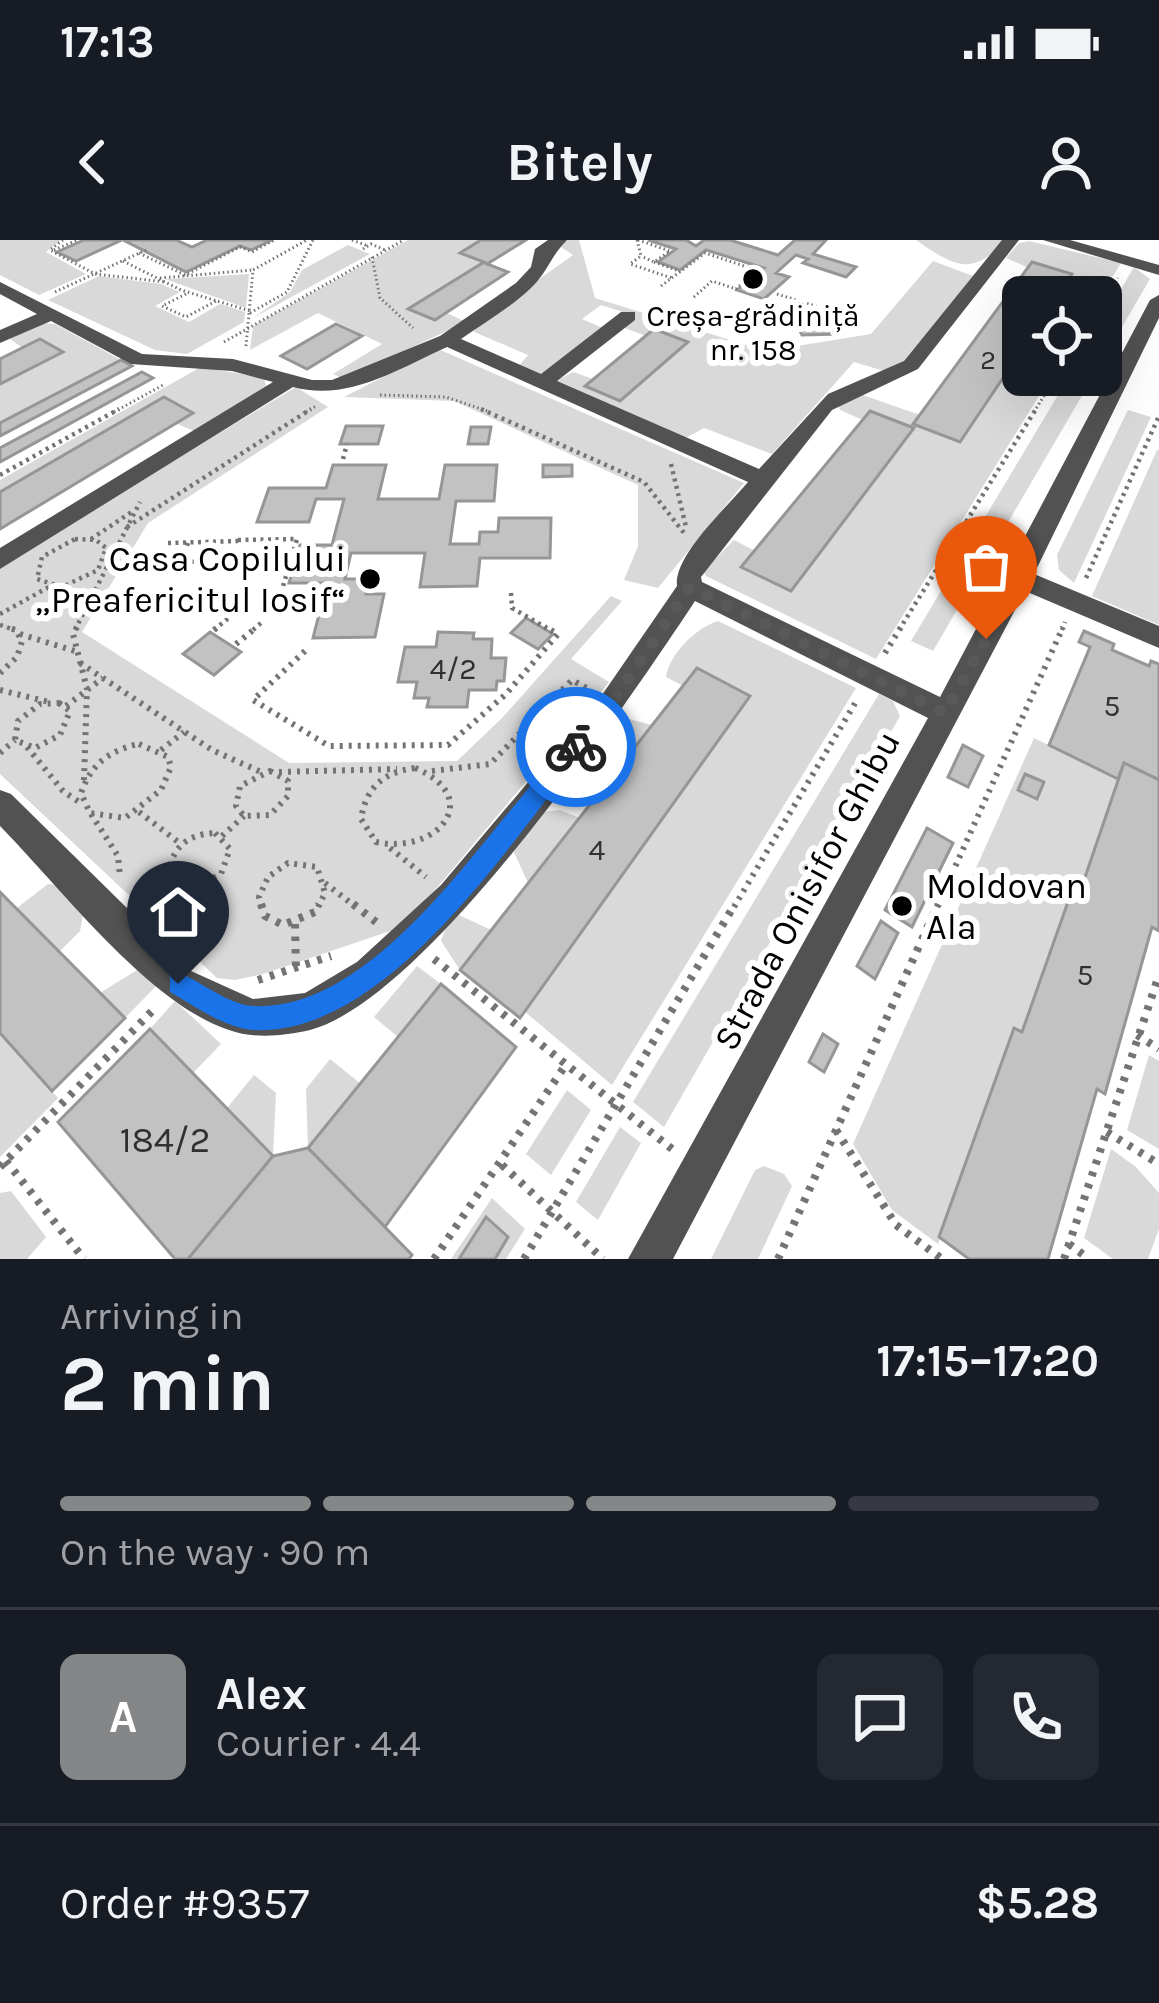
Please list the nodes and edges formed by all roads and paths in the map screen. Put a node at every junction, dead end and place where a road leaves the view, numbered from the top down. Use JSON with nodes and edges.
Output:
{"nodes":[{"id":1,"x":63,"y":240,"type":"edge"},
{"id":2,"x":77,"y":240,"type":"edge"},
{"id":3,"x":274,"y":240,"type":"edge"},
{"id":4,"x":310,"y":240,"type":"edge"},
{"id":5,"x":352,"y":240,"type":"edge"},
{"id":6,"x":404,"y":240,"type":"edge"},
{"id":7,"x":559,"y":240,"type":"edge"},
{"id":8,"x":638,"y":240,"type":"edge"},
{"id":9,"x":1011,"y":240,"type":"edge"},
{"id":10,"x":1051,"y":240,"type":"edge"},
{"id":11,"x":368,"y":246,"type":"junction"},
{"id":12,"x":386,"y":250,"type":"junction"},
{"id":13,"x":51,"y":251,"type":"junction"},
{"id":14,"x":375,"y":256,"type":"junction"},
{"id":15,"x":641,"y":256,"type":"junction"},
{"id":16,"x":123,"y":261,"type":"junction"},
{"id":17,"x":654,"y":262,"type":"junction"},
{"id":18,"x":253,"y":270,"type":"junction"},
{"id":19,"x":1159,"y":270,"type":"edge"},
{"id":20,"x":681,"y":272,"type":"junction"},
{"id":21,"x":94,"y":274,"type":"junction"},
{"id":22,"x":157,"y":278,"type":"junction"},
{"id":23,"x":672,"y":278,"type":"junction"},
{"id":24,"x":165,"y":282,"type":"junction"},
{"id":25,"x":72,"y":284,"type":"dead end"},
{"id":26,"x":661,"y":286,"type":"dead end"},
{"id":27,"x":0,"y":287,"type":"edge"},
{"id":28,"x":189,"y":292,"type":"junction"},
{"id":29,"x":777,"y":294,"type":"dead end"},
{"id":30,"x":693,"y":298,"type":"dead end"},
{"id":31,"x":216,"y":301,"type":"junction"},
{"id":32,"x":1157,"y":309,"type":"edge"},
{"id":33,"x":828,"y":310,"type":"dead end"},
{"id":34,"x":250,"y":312,"type":"junction"},
{"id":35,"x":50,"y":315,"type":"junction"},
{"id":36,"x":628,"y":316,"type":"dead end"},
{"id":37,"x":249,"y":326,"type":"junction"},
{"id":38,"x":0,"y":337,"type":"edge"},
{"id":39,"x":443,"y":342,"type":"junction"},
{"id":40,"x":219,"y":345,"type":"dead end"},
{"id":41,"x":201,"y":363,"type":"junction"},
{"id":42,"x":292,"y":379,"type":"junction"},
{"id":43,"x":541,"y":384,"type":"junction"},
{"id":44,"x":369,"y":395,"type":"dead end"},
{"id":45,"x":1044,"y":396,"type":"edge"},
{"id":46,"x":330,"y":397,"type":"dead end"},
{"id":47,"x":1159,"y":416,"type":"edge"},
{"id":48,"x":347,"y":444,"type":"dead end"},
{"id":49,"x":164,"y":459,"type":"junction"},
{"id":50,"x":343,"y":459,"type":"dead end"},
{"id":51,"x":668,"y":459,"type":"dead end"},
{"id":52,"x":0,"y":475,"type":"edge"},
{"id":53,"x":764,"y":480,"type":"junction"},
{"id":54,"x":137,"y":509,"type":"junction"},
{"id":55,"x":127,"y":527,"type":"junction"},
{"id":56,"x":91,"y":539,"type":"junction"},
{"id":57,"x":168,"y":543,"type":"dead end"},
{"id":58,"x":188,"y":543,"type":"junction"},
{"id":59,"x":0,"y":560,"type":"edge"},
{"id":60,"x":106,"y":561,"type":"junction"},
{"id":61,"x":232,"y":561,"type":"dead end"},
{"id":62,"x":1019,"y":578,"type":"junction"},
{"id":63,"x":50,"y":586,"type":"junction"},
{"id":64,"x":690,"y":587,"type":"junction"},
{"id":65,"x":511,"y":592,"type":"dead end"},
{"id":66,"x":281,"y":593,"type":"dead end"},
{"id":67,"x":1075,"y":602,"type":"junction"},
{"id":68,"x":242,"y":606,"type":"dead end"},
{"id":69,"x":0,"y":614,"type":"edge"},
{"id":70,"x":260,"y":623,"type":"dead end"},
{"id":71,"x":0,"y":625,"type":"edge"},
{"id":72,"x":214,"y":630,"type":"dead end"},
{"id":73,"x":20,"y":634,"type":"junction"},
{"id":74,"x":1159,"y":637,"type":"edge"},
{"id":75,"x":236,"y":644,"type":"dead end"},
{"id":76,"x":305,"y":651,"type":"dead end"},
{"id":77,"x":78,"y":652,"type":"junction"},
{"id":78,"x":80,"y":663,"type":"junction"},
{"id":79,"x":0,"y":673,"type":"edge"},
{"id":80,"x":872,"y":675,"type":"junction"},
{"id":81,"x":103,"y":678,"type":"junction"},
{"id":82,"x":0,"y":690,"type":"edge"},
{"id":83,"x":86,"y":690,"type":"junction"},
{"id":84,"x":50,"y":702,"type":"junction"},
{"id":85,"x":612,"y":703,"type":"junction"},
{"id":86,"x":66,"y":706,"type":"junction"},
{"id":87,"x":945,"y":713,"type":"junction"},
{"id":88,"x":184,"y":732,"type":"junction"},
{"id":89,"x":15,"y":740,"type":"junction"},
{"id":90,"x":27,"y":747,"type":"junction"},
{"id":91,"x":161,"y":750,"type":"junction"},
{"id":92,"x":0,"y":753,"type":"edge"},
{"id":93,"x":401,"y":769,"type":"junction"},
{"id":94,"x":428,"y":771,"type":"junction"},
{"id":95,"x":261,"y":772,"type":"junction"},
{"id":96,"x":277,"y":772,"type":"junction"},
{"id":97,"x":84,"y":781,"type":"junction"},
{"id":98,"x":0,"y":803,"type":"edge"},
{"id":99,"x":83,"y":804,"type":"junction"},
{"id":100,"x":139,"y":812,"type":"junction"},
{"id":101,"x":90,"y":813,"type":"junction"},
{"id":102,"x":244,"y":816,"type":"junction"},
{"id":103,"x":222,"y":836,"type":"junction"},
{"id":104,"x":181,"y":844,"type":"junction"},
{"id":105,"x":389,"y":848,"type":"junction"},
{"id":106,"x":325,"y":883,"type":"junction"},
{"id":107,"x":453,"y":897,"type":"junction"},
{"id":108,"x":125,"y":909,"type":"junction"},
{"id":109,"x":295,"y":924,"type":"junction"},
{"id":110,"x":410,"y":940,"type":"junction"},
{"id":111,"x":335,"y":955,"type":"dead end"},
{"id":112,"x":296,"y":968,"type":"junction"},
{"id":113,"x":1159,"y":975,"type":"edge"},
{"id":114,"x":178,"y":984,"type":"junction"},
{"id":115,"x":243,"y":984,"type":"dead end"},
{"id":116,"x":297,"y":1013,"type":"junction"},
{"id":117,"x":1137,"y":1035,"type":"junction"},
{"id":118,"x":1159,"y":1049,"type":"edge"},
{"id":119,"x":567,"y":1064,"type":"junction"},
{"id":120,"x":618,"y":1103,"type":"junction"},
{"id":121,"x":836,"y":1130,"type":"junction"},
{"id":122,"x":1107,"y":1132,"type":"junction"},
{"id":123,"x":3,"y":1164,"type":"edge"},
{"id":124,"x":1159,"y":1164,"type":"edge"},
{"id":125,"x":502,"y":1165,"type":"junction"},
{"id":126,"x":698,"y":1170,"type":"junction"},
{"id":127,"x":552,"y":1212,"type":"junction"},
{"id":128,"x":1069,"y":1244,"type":"junction"},
{"id":129,"x":80,"y":1254,"type":"edge"},
{"id":130,"x":68,"y":1259,"type":"edge"},
{"id":131,"x":434,"y":1259,"type":"edge"},
{"id":132,"x":524,"y":1259,"type":"edge"},
{"id":133,"x":603,"y":1259,"type":"edge"},
{"id":134,"x":650,"y":1259,"type":"edge"},
{"id":135,"x":778,"y":1259,"type":"edge"},
{"id":136,"x":942,"y":1259,"type":"edge"},
{"id":137,"x":1064,"y":1259,"type":"edge"},
{"id":138,"x":1089,"y":1259,"type":"edge"}],
"edges":[{"from":1,"to":13,"type":"path"},
{"from":2,"to":13,"type":"path"},
{"from":3,"to":16,"type":"path"},
{"from":4,"to":18,"type":"path"},
{"from":4,"to":34,"type":"path"},
{"from":5,"to":11,"type":"path"},
{"from":6,"to":12,"type":"path"},
{"from":7,"to":39,"type":"street"},
{"from":8,"to":15,"type":"path"},
{"from":8,"to":17,"type":"path"},
{"from":9,"to":53,"type":"street"},
{"from":10,"to":19,"type":"street"},
{"from":11,"to":12,"type":"path"},
{"from":11,"to":14,"type":"path"},
{"from":12,"to":14,"type":"path"},
{"from":13,"to":21,"type":"path"},
{"from":14,"to":37,"type":"path"},
{"from":14,"to":39,"type":"path"},
{"from":15,"to":17,"type":"path"},
{"from":15,"to":23,"type":"path"},
{"from":16,"to":21,"type":"path"},
{"from":16,"to":22,"type":"path"},
{"from":17,"to":20,"type":"path"},
{"from":18,"to":22,"type":"path"},
{"from":18,"to":34,"type":"path"},
{"from":20,"to":23,"type":"path"},
{"from":20,"to":30,"type":"path"},
{"from":21,"to":24,"type":"path"},
{"from":21,"to":25,"type":"path"},
{"from":22,"to":24,"type":"path"},
{"from":23,"to":26,"type":"path"},
{"from":24,"to":28,"type":"path"},
{"from":27,"to":35,"type":"street"},
{"from":28,"to":31,"type":"path"},
{"from":28,"to":31,"type":"path"},
{"from":29,"to":33,"type":"path"},
{"from":31,"to":34,"type":"path"},
{"from":32,"to":62,"type":"street","name":"Strada Onisifor Ghibu"},
{"from":34,"to":37,"type":"path"},
{"from":35,"to":38,"type":"street"},
{"from":35,"to":41,"type":"street"},
{"from":36,"to":43,"type":"street"},
{"from":37,"to":40,"type":"path"},
{"from":39,"to":42,"type":"street"},
{"from":39,"to":43,"type":"street"},
{"from":41,"to":42,"type":"street"},
{"from":41,"to":52,"type":"path"},
{"from":42,"to":49,"type":"street"},
{"from":43,"to":53,"type":"street"},
{"from":44,"to":51,"type":"path"},
{"from":45,"to":80,"type":"path"},
{"from":46,"to":55,"type":"path"},
{"from":47,"to":67,"type":"path"},
{"from":48,"to":50,"type":"path"},
{"from":49,"to":54,"type":"path"},
{"from":49,"to":59,"type":"street"},
{"from":53,"to":64,"type":"street"},
{"from":54,"to":55,"type":"path"},
{"from":54,"to":56,"type":"path"},
{"from":55,"to":60,"type":"path"},
{"from":56,"to":60,"type":"path"},
{"from":56,"to":63,"type":"path"},
{"from":57,"to":58,"type":"path"},
{"from":58,"to":61,"type":"path"},
{"from":58,"to":66,"type":"path"},
{"from":60,"to":63,"type":"path"},
{"from":60,"to":77,"type":"path"},
{"from":62,"to":67,"type":"street"},
{"from":62,"to":87,"type":"street","name":"Strada Onisifor Ghibu"},
{"from":63,"to":69,"type":"path"},
{"from":64,"to":80,"type":"street"},
{"from":64,"to":85,"type":"street"},
{"from":65,"to":76,"type":"path"},
{"from":67,"to":74,"type":"street"},
{"from":67,"to":121,"type":"path"},
{"from":68,"to":72,"type":"path"},
{"from":70,"to":75,"type":"path"},
{"from":71,"to":73,"type":"path"},
{"from":73,"to":77,"type":"path"},
{"from":73,"to":79,"type":"path"},
{"from":77,"to":78,"type":"path"},
{"from":78,"to":81,"type":"path"},
{"from":78,"to":83,"type":"path"},
{"from":80,"to":87,"type":"street"},
{"from":80,"to":120,"type":"path"},
{"from":81,"to":83,"type":"path"},
{"from":81,"to":88,"type":"path"},
{"from":82,"to":84,"type":"path"},
{"from":83,"to":86,"type":"path"},
{"from":83,"to":97,"type":"path"},
{"from":84,"to":86,"type":"path"},
{"from":84,"to":89,"type":"path"},
{"from":85,"to":94,"type":"path"},
{"from":85,"to":107,"type":"street"},
{"from":86,"to":90,"type":"path"},
{"from":87,"to":126,"type":"street","name":"Strada Onisifor Ghibu"},
{"from":88,"to":91,"type":"path"},
{"from":88,"to":95,"type":"path"},
{"from":89,"to":90,"type":"path"},
{"from":89,"to":92,"type":"path"},
{"from":90,"to":99,"type":"path"},
{"from":91,"to":97,"type":"path"},
{"from":91,"to":100,"type":"path"},
{"from":93,"to":94,"type":"path"},
{"from":93,"to":96,"type":"path"},
{"from":93,"to":105,"type":"path"},
{"from":94,"to":105,"type":"path"},
{"from":95,"to":96,"type":"path"},
{"from":95,"to":102,"type":"path"},
{"from":96,"to":102,"type":"path"},
{"from":97,"to":99,"type":"path"},
{"from":98,"to":108,"type":"street"},
{"from":99,"to":101,"type":"path"},
{"from":100,"to":101,"type":"path"},
{"from":100,"to":104,"type":"path"},
{"from":101,"to":108,"type":"path"},
{"from":102,"to":103,"type":"path"},
{"from":103,"to":104,"type":"path"},
{"from":103,"to":104,"type":"path"},
{"from":105,"to":107,"type":"path"},
{"from":106,"to":109,"type":"path"},
{"from":106,"to":109,"type":"path"},
{"from":106,"to":110,"type":"path"},
{"from":107,"to":110,"type":"street"},
{"from":108,"to":114,"type":"street"},
{"from":109,"to":112,"type":"path"},
{"from":110,"to":116,"type":"street"},
{"from":110,"to":119,"type":"path"},
{"from":111,"to":112,"type":"path"},
{"from":112,"to":115,"type":"path"},
{"from":112,"to":116,"type":"path"},
{"from":113,"to":117,"type":"path"},
{"from":114,"to":116,"type":"street"},
{"from":114,"to":123,"type":"path"},
{"from":117,"to":118,"type":"path"},
{"from":117,"to":122,"type":"path"},
{"from":119,"to":120,"type":"path"},
{"from":119,"to":125,"type":"path"},
{"from":120,"to":126,"type":"path"},
{"from":120,"to":127,"type":"path"},
{"from":121,"to":135,"type":"path"},
{"from":121,"to":136,"type":"path"},
{"from":122,"to":124,"type":"path"},
{"from":122,"to":128,"type":"path"},
{"from":123,"to":129,"type":"path"},
{"from":125,"to":127,"type":"path"},
{"from":125,"to":131,"type":"path"},
{"from":126,"to":134,"type":"street","name":"Strada Onisifor Ghibu"},
{"from":127,"to":132,"type":"path"},
{"from":127,"to":133,"type":"path"},
{"from":128,"to":137,"type":"path"},
{"from":128,"to":138,"type":"path"},
{"from":129,"to":130,"type":"path"}]}
